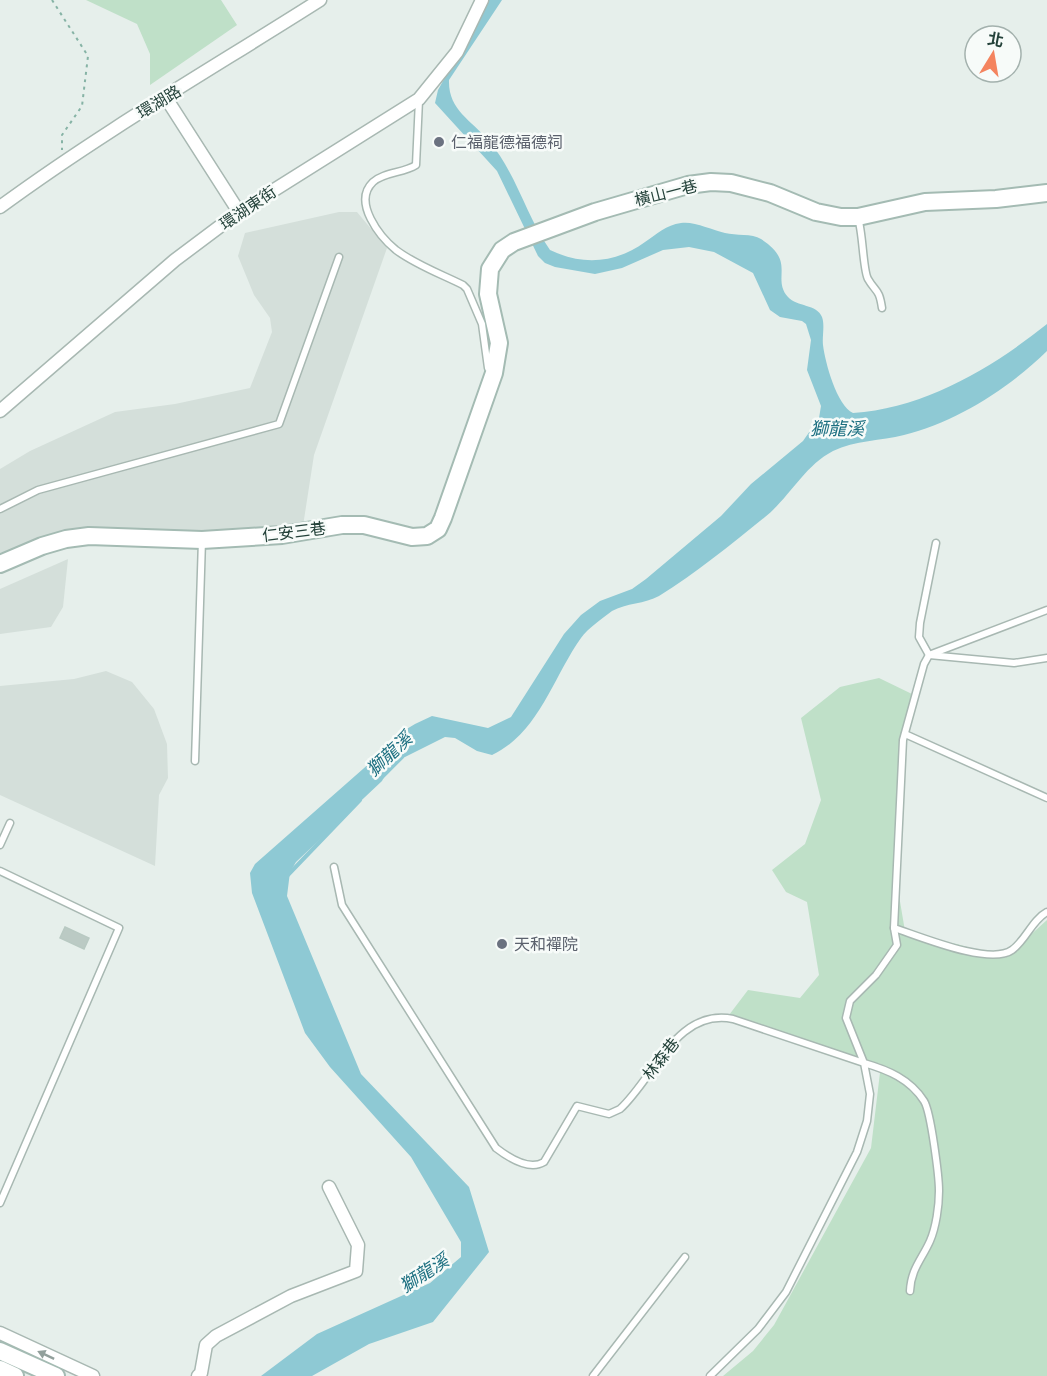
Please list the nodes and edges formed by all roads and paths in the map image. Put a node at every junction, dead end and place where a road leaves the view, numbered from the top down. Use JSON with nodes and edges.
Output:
{"nodes":[{"id":1,"x":52,"y":0,"type":"edge"},
{"id":2,"x":320,"y":0,"type":"edge"},
{"id":3,"x":482,"y":0,"type":"edge"},
{"id":4,"x":166,"y":98,"type":"junction"},
{"id":5,"x":419,"y":99,"type":"junction"},
{"id":6,"x":61,"y":162,"type":"junction"},
{"id":7,"x":1047,"y":193,"type":"edge"},
{"id":8,"x":0,"y":207,"type":"edge"},
{"id":9,"x":239,"y":212,"type":"junction"},
{"id":10,"x":858,"y":217,"type":"junction"},
{"id":11,"x":339,"y":257,"type":"dead end"},
{"id":12,"x":882,"y":308,"type":"dead end"},
{"id":13,"x":489,"y":387,"type":"junction"},
{"id":14,"x":0,"y":411,"type":"edge"},
{"id":15,"x":0,"y":509,"type":"edge"},
{"id":16,"x":202,"y":540,"type":"junction"},
{"id":17,"x":936,"y":543,"type":"dead end"},
{"id":18,"x":0,"y":564,"type":"edge"},
{"id":19,"x":1047,"y":610,"type":"edge"},
{"id":20,"x":929,"y":655,"type":"junction"},
{"id":21,"x":1047,"y":658,"type":"edge"},
{"id":22,"x":905,"y":734,"type":"junction"},
{"id":23,"x":195,"y":761,"type":"dead end"},
{"id":24,"x":1047,"y":798,"type":"edge"},
{"id":25,"x":10,"y":823,"type":"dead end"},
{"id":26,"x":0,"y":845,"type":"edge"},
{"id":27,"x":334,"y":867,"type":"dead end"},
{"id":28,"x":0,"y":871,"type":"edge"},
{"id":29,"x":1047,"y":912,"type":"edge"},
{"id":30,"x":894,"y":928,"type":"junction"},
{"id":31,"x":864,"y":1063,"type":"junction"},
{"id":32,"x":329,"y":1187,"type":"dead end"},
{"id":33,"x":0,"y":1203,"type":"edge"},
{"id":34,"x":685,"y":1257,"type":"dead end"},
{"id":35,"x":910,"y":1291,"type":"dead end"},
{"id":36,"x":0,"y":1333,"type":"edge"},
{"id":37,"x":0,"y":1351,"type":"edge"},
{"id":38,"x":0,"y":1369,"type":"edge"},
{"id":39,"x":15,"y":1376,"type":"edge"},
{"id":40,"x":56,"y":1376,"type":"edge"},
{"id":41,"x":93,"y":1376,"type":"edge"},
{"id":42,"x":198,"y":1376,"type":"edge"},
{"id":43,"x":593,"y":1376,"type":"edge"},
{"id":44,"x":710,"y":1376,"type":"edge"}],
"edges":[{"from":1,"to":6,"type":"path"},
{"from":2,"to":4,"type":"street","name":"環湖路"},
{"from":3,"to":5,"type":"street","name":"環湖東街"},
{"from":4,"to":6,"type":"street","name":"環湖路"},
{"from":4,"to":9,"type":"street"},
{"from":5,"to":9,"type":"street","name":"環湖東街"},
{"from":5,"to":13,"type":"lane"},
{"from":6,"to":8,"type":"street","name":"環湖路"},
{"from":7,"to":10,"type":"street","name":"橫山一巷"},
{"from":9,"to":14,"type":"street","name":"環湖東街"},
{"from":10,"to":12,"type":"lane"},
{"from":10,"to":13,"type":"street","name":"橫山一巷"},
{"from":11,"to":15,"type":"lane"},
{"from":13,"to":16,"type":"street","name":"仁安三巷"},
{"from":16,"to":18,"type":"street","name":"仁安三巷"},
{"from":16,"to":23,"type":"lane"},
{"from":17,"to":20,"type":"lane"},
{"from":19,"to":20,"type":"lane"},
{"from":20,"to":21,"type":"lane"},
{"from":20,"to":22,"type":"lane"},
{"from":22,"to":24,"type":"lane"},
{"from":22,"to":30,"type":"lane"},
{"from":25,"to":26,"type":"lane"},
{"from":27,"to":31,"type":"lane","name":"林森巷"},
{"from":28,"to":33,"type":"lane"},
{"from":29,"to":30,"type":"lane"},
{"from":30,"to":31,"type":"lane"},
{"from":31,"to":35,"type":"lane"},
{"from":31,"to":44,"type":"lane"},
{"from":32,"to":42,"type":"street"},
{"from":34,"to":43,"type":"lane"},
{"from":41,"to":36,"type":"street","one_way":true},
{"from":37,"to":40,"type":"street"},
{"from":38,"to":39,"type":"street"}]}
